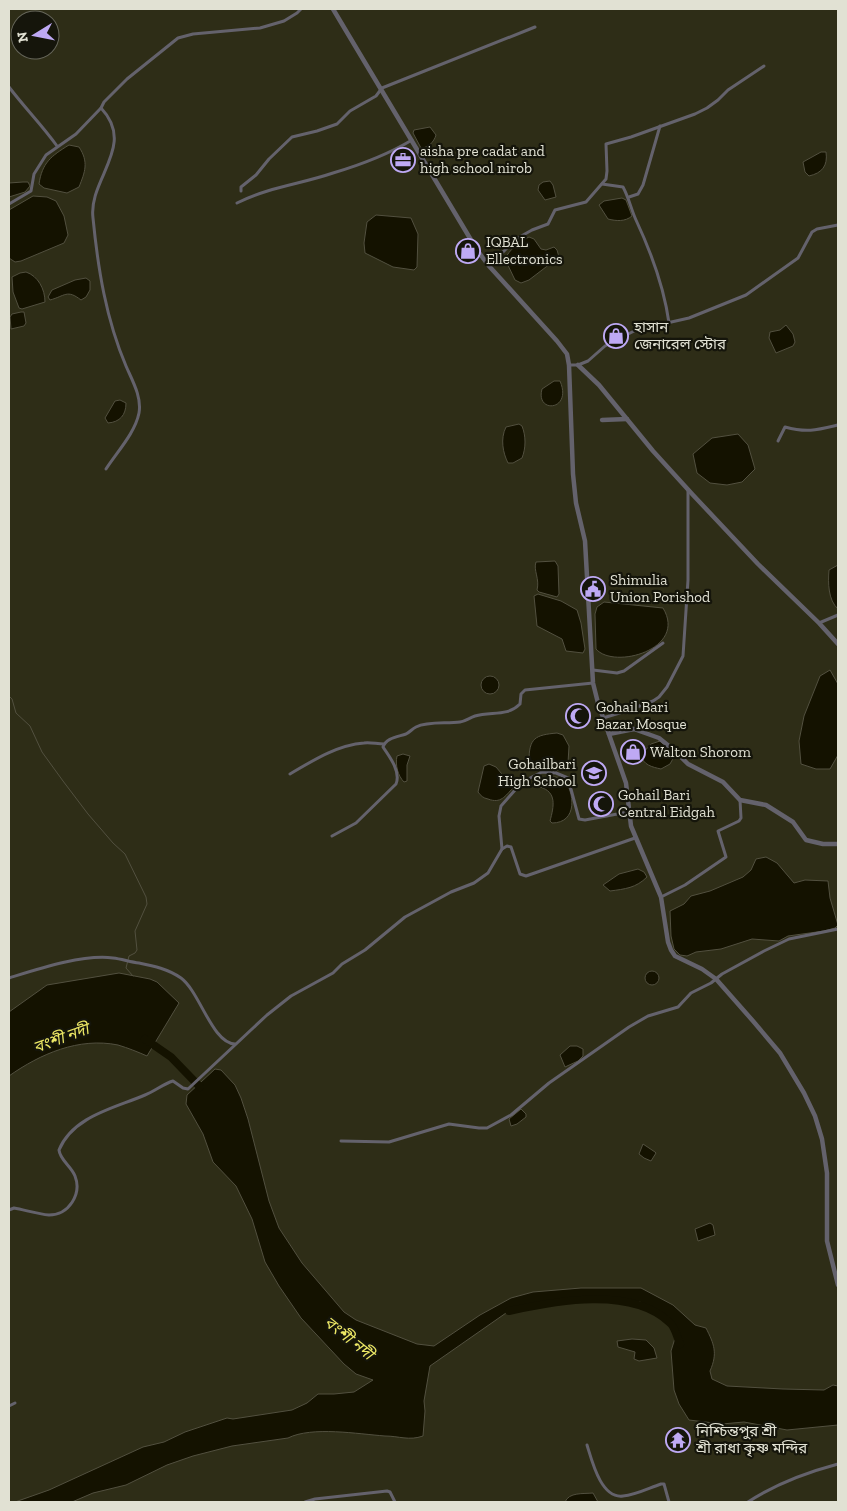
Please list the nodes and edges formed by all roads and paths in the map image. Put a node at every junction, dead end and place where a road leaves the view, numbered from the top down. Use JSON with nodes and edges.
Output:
{"nodes":[{"id":1,"x":301,"y":9,"type":"edge"},
{"id":2,"x":333,"y":9,"type":"edge"},
{"id":3,"x":535,"y":27,"type":"dead end"},
{"id":4,"x":764,"y":66,"type":"dead end"},
{"id":5,"x":9,"y":86,"type":"edge"},
{"id":6,"x":382,"y":88,"type":"junction"},
{"id":7,"x":101,"y":108,"type":"junction"},
{"id":8,"x":660,"y":125,"type":"junction"},
{"id":9,"x":412,"y":140,"type":"junction"},
{"id":10,"x":57,"y":146,"type":"junction"},
{"id":11,"x":602,"y":184,"type":"junction"},
{"id":12,"x":241,"y":191,"type":"dead end"},
{"id":13,"x":629,"y":197,"type":"junction"},
{"id":14,"x":237,"y":203,"type":"dead end"},
{"id":15,"x":9,"y":204,"type":"edge"},
{"id":16,"x":838,"y":225,"type":"edge"},
{"id":17,"x":489,"y":266,"type":"junction"},
{"id":18,"x":669,"y":323,"type":"junction"},
{"id":19,"x":569,"y":365,"type":"junction"},
{"id":20,"x":578,"y":365,"type":"junction"},
{"id":21,"x":627,"y":419,"type":"junction"},
{"id":22,"x":602,"y":420,"type":"dead end"},
{"id":23,"x":838,"y":425,"type":"edge"},
{"id":24,"x":778,"y":441,"type":"dead end"},
{"id":25,"x":106,"y":469,"type":"dead end"},
{"id":26,"x":688,"y":489,"type":"junction"},
{"id":27,"x":838,"y":614,"type":"edge"},
{"id":28,"x":819,"y":624,"type":"junction"},
{"id":29,"x":663,"y":643,"type":"dead end"},
{"id":30,"x":838,"y":644,"type":"edge"},
{"id":31,"x":593,"y":670,"type":"junction"},
{"id":32,"x":593,"y":683,"type":"junction"},
{"id":33,"x":604,"y":718,"type":"junction"},
{"id":34,"x":609,"y":734,"type":"junction"},
{"id":35,"x":384,"y":744,"type":"junction"},
{"id":36,"x":290,"y":774,"type":"dead end"},
{"id":37,"x":740,"y":800,"type":"junction"},
{"id":38,"x":628,"y":812,"type":"junction"},
{"id":39,"x":332,"y":836,"type":"dead end"},
{"id":40,"x":634,"y":838,"type":"junction"},
{"id":41,"x":838,"y":844,"type":"edge"},
{"id":42,"x":502,"y":849,"type":"junction"},
{"id":43,"x":661,"y":898,"type":"junction"},
{"id":44,"x":838,"y":929,"type":"edge"},
{"id":45,"x":9,"y":978,"type":"edge"},
{"id":46,"x":716,"y":979,"type":"junction"},
{"id":47,"x":235,"y":1044,"type":"junction"},
{"id":48,"x":341,"y":1141,"type":"dead end"},
{"id":49,"x":9,"y":1210,"type":"edge"},
{"id":50,"x":838,"y":1285,"type":"edge"},
{"id":51,"x":15,"y":1403,"type":"dead end"},
{"id":52,"x":9,"y":1406,"type":"edge"},
{"id":53,"x":587,"y":1445,"type":"dead end"},
{"id":54,"x":838,"y":1464,"type":"edge"},
{"id":55,"x":305,"y":1502,"type":"edge"},
{"id":56,"x":395,"y":1502,"type":"edge"},
{"id":57,"x":669,"y":1502,"type":"edge"},
{"id":58,"x":748,"y":1502,"type":"edge"}],
"edges":[{"from":1,"to":7,"type":"street"},
{"from":2,"to":6,"type":"street"},
{"from":3,"to":6,"type":"street"},
{"from":4,"to":8,"type":"street"},
{"from":5,"to":10,"type":"street"},
{"from":6,"to":9,"type":"street"},
{"from":6,"to":12,"type":"street"},
{"from":7,"to":10,"type":"street"},
{"from":7,"to":25,"type":"street"},
{"from":8,"to":11,"type":"street"},
{"from":8,"to":13,"type":"street"},
{"from":9,"to":14,"type":"street"},
{"from":9,"to":17,"type":"street"},
{"from":10,"to":15,"type":"street"},
{"from":11,"to":13,"type":"street"},
{"from":11,"to":17,"type":"street"},
{"from":13,"to":18,"type":"street"},
{"from":16,"to":18,"type":"street"},
{"from":17,"to":19,"type":"street"},
{"from":18,"to":20,"type":"street"},
{"from":19,"to":20,"type":"street"},
{"from":19,"to":31,"type":"street"},
{"from":20,"to":21,"type":"street"},
{"from":21,"to":22,"type":"street"},
{"from":21,"to":26,"type":"street"},
{"from":23,"to":24,"type":"street"},
{"from":26,"to":28,"type":"street"},
{"from":26,"to":33,"type":"street"},
{"from":27,"to":28,"type":"street"},
{"from":28,"to":30,"type":"street"},
{"from":29,"to":31,"type":"street"},
{"from":31,"to":32,"type":"street"},
{"from":32,"to":33,"type":"street"},
{"from":32,"to":35,"type":"street"},
{"from":33,"to":34,"type":"street"},
{"from":34,"to":37,"type":"street"},
{"from":34,"to":38,"type":"street"},
{"from":35,"to":36,"type":"street"},
{"from":35,"to":39,"type":"street"},
{"from":37,"to":41,"type":"street"},
{"from":37,"to":43,"type":"street"},
{"from":38,"to":40,"type":"street"},
{"from":38,"to":42,"type":"street"},
{"from":40,"to":42,"type":"street"},
{"from":40,"to":43,"type":"street"},
{"from":42,"to":47,"type":"street"},
{"from":43,"to":46,"type":"street"},
{"from":44,"to":46,"type":"street"},
{"from":45,"to":47,"type":"street"},
{"from":46,"to":48,"type":"street"},
{"from":46,"to":50,"type":"street"},
{"from":47,"to":49,"type":"street"},
{"from":51,"to":52,"type":"street"},
{"from":53,"to":57,"type":"street"},
{"from":54,"to":58,"type":"street"},
{"from":55,"to":56,"type":"street"}]}
